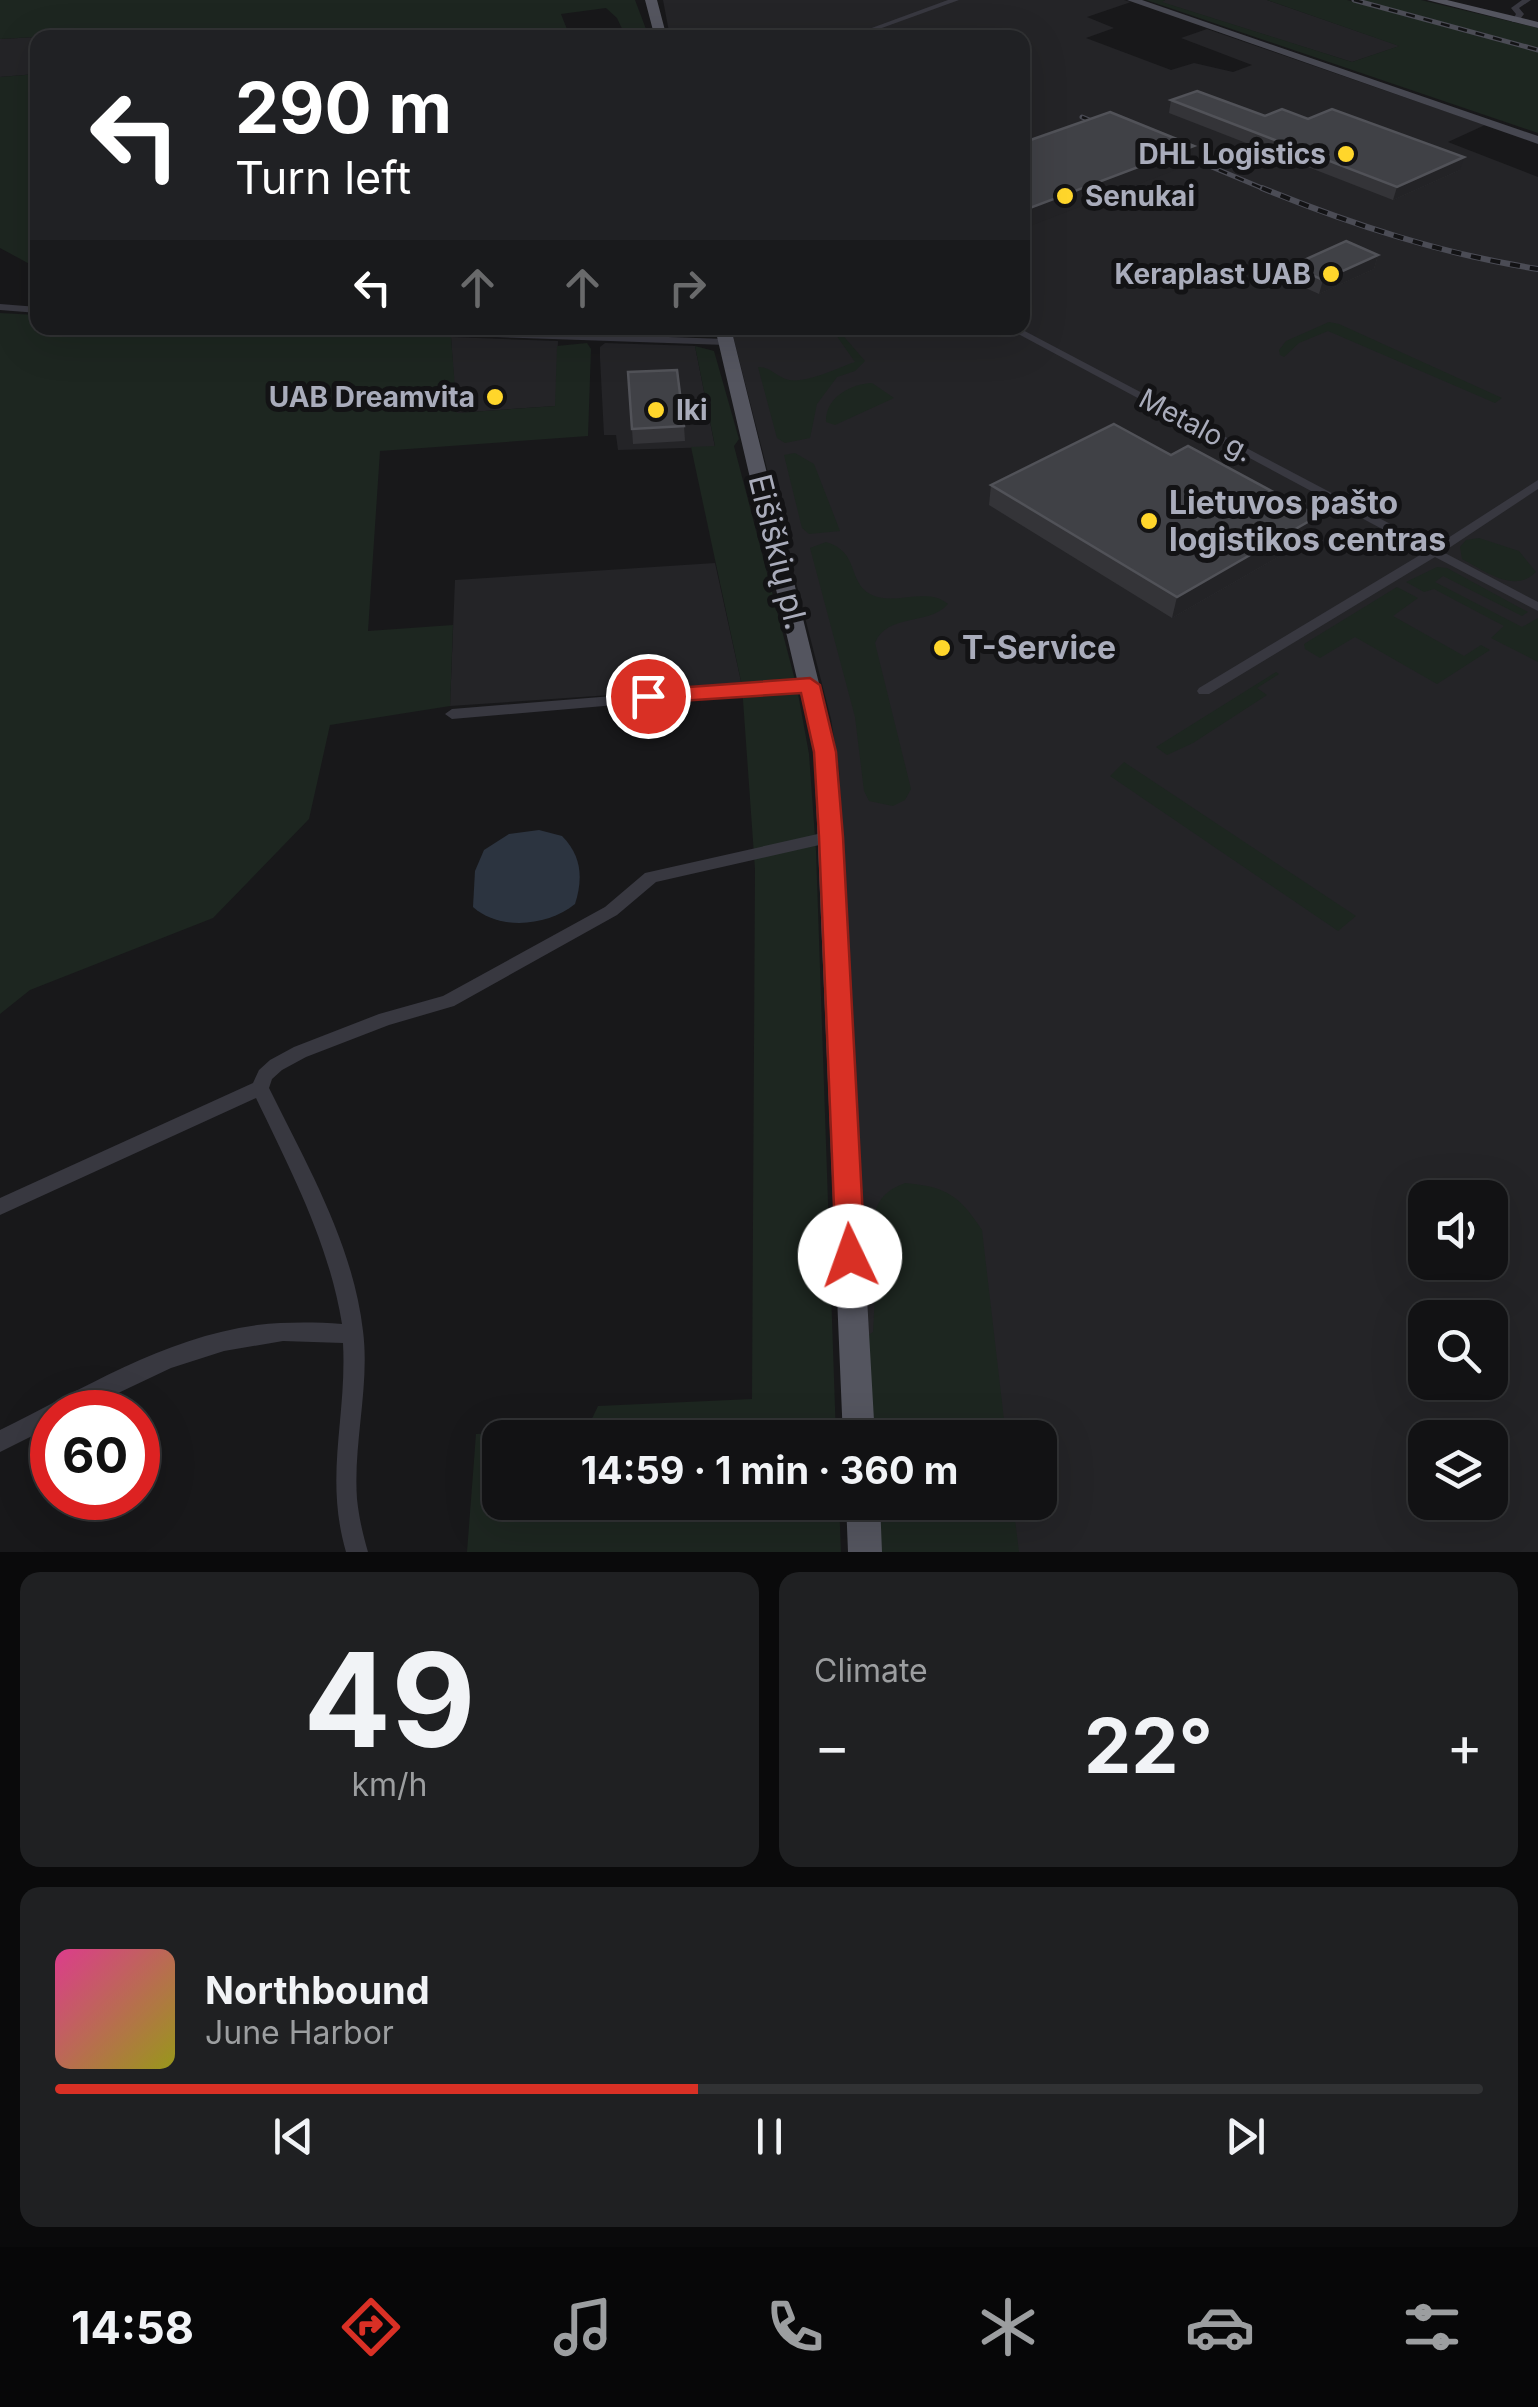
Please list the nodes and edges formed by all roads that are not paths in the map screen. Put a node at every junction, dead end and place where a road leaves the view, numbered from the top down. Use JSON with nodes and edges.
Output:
{"nodes":[{"id":1,"x":651,"y":0,"type":"edge"},
{"id":2,"x":956,"y":0,"type":"edge"},
{"id":3,"x":1132,"y":0,"type":"edge"},
{"id":4,"x":1433,"y":0,"type":"edge"},
{"id":5,"x":1527,"y":0,"type":"edge"},
{"id":6,"x":1515,"y":20,"type":"junction"},
{"id":7,"x":1538,"y":25,"type":"edge"},
{"id":8,"x":658,"y":30,"type":"edge"},
{"id":9,"x":871,"y":30,"type":"edge"},
{"id":10,"x":1538,"y":140,"type":"edge"},
{"id":11,"x":0,"y":307,"type":"edge"},
{"id":12,"x":30,"y":309,"type":"edge"},
{"id":13,"x":724,"y":335,"type":"edge"},
{"id":14,"x":1025,"y":335,"type":"edge"},
{"id":15,"x":1538,"y":484,"type":"edge"},
{"id":16,"x":1432,"y":552,"type":"junction"},
{"id":17,"x":1538,"y":607,"type":"edge"},
{"id":18,"x":810,"y":685,"type":"junction"},
{"id":19,"x":1204,"y":691,"type":"dead end"},
{"id":20,"x":452,"y":714,"type":"dead end"},
{"id":21,"x":831,"y":837,"type":"junction"},
{"id":22,"x":260,"y":1088,"type":"junction"},
{"id":23,"x":0,"y":1207,"type":"edge"},
{"id":24,"x":354,"y":1334,"type":"junction"},
{"id":25,"x":101,"y":1390,"type":"edge"},
{"id":26,"x":859,"y":1420,"type":"edge"},
{"id":27,"x":30,"y":1426,"type":"edge"},
{"id":28,"x":0,"y":1441,"type":"edge"},
{"id":29,"x":864,"y":1520,"type":"edge"},
{"id":30,"x":357,"y":1552,"type":"edge"},
{"id":31,"x":865,"y":1552,"type":"edge"}],
"edges":[{"from":1,"to":8,"type":"main road"},
{"from":2,"to":9,"type":"street"},
{"from":3,"to":10,"type":"main road"},
{"from":4,"to":6,"type":"main road"},
{"from":5,"to":6,"type":"street"},
{"from":6,"to":7,"type":"main road"},
{"from":11,"to":12,"type":"street"},
{"from":13,"to":18,"type":"main road","name":"Eišiškių pl."},
{"from":14,"to":16,"type":"street","name":"Metalo g."},
{"from":15,"to":16,"type":"street"},
{"from":16,"to":17,"type":"street","name":"Metalo g."},
{"from":16,"to":19,"type":"street"},
{"from":18,"to":20,"type":"street"},
{"from":18,"to":21,"type":"main road","name":"Eišiškių pl."},
{"from":21,"to":22,"type":"street"},
{"from":21,"to":26,"type":"main road","name":"Eišiškių pl."},
{"from":22,"to":23,"type":"street"},
{"from":22,"to":24,"type":"street"},
{"from":24,"to":25,"type":"street"},
{"from":24,"to":30,"type":"street"},
{"from":27,"to":28,"type":"street"},
{"from":29,"to":31,"type":"main road"}]}
